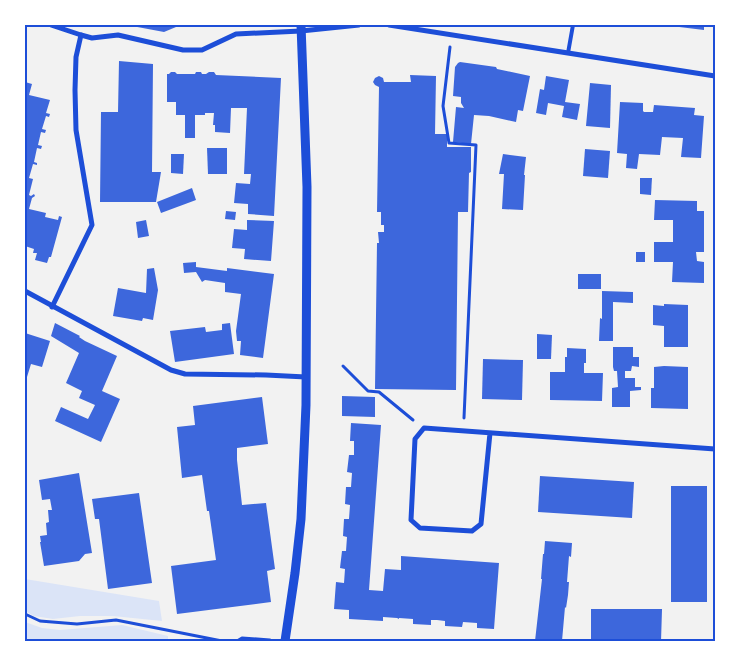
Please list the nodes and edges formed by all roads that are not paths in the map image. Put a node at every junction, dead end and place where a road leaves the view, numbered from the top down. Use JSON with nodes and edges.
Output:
{"nodes":[{"id":1,"x":51,"y":25,"type":"edge"},
{"id":2,"x":359,"y":25,"type":"edge"},
{"id":3,"x":389,"y":25,"type":"edge"},
{"id":4,"x":573,"y":25,"type":"edge"},
{"id":5,"x":301,"y":28,"type":"edge"},
{"id":6,"x":81,"y":35,"type":"junction"},
{"id":7,"x":568,"y":53,"type":"junction"},
{"id":8,"x":715,"y":76,"type":"edge"},
{"id":9,"x":25,"y":291,"type":"edge"},
{"id":10,"x":52,"y":307,"type":"junction"},
{"id":11,"x":306,"y":377,"type":"junction"},
{"id":12,"x":490,"y":433,"type":"junction"},
{"id":13,"x":715,"y":449,"type":"edge"},
{"id":14,"x":285,"y":641,"type":"edge"}],
"edges":[{"from":1,"to":6,"type":"street"},
{"from":2,"to":5,"type":"street"},
{"from":3,"to":7,"type":"street"},
{"from":4,"to":7,"type":"lane"},
{"from":5,"to":6,"type":"street"},
{"from":5,"to":11,"type":"street"},
{"from":6,"to":10,"type":"street"},
{"from":7,"to":8,"type":"street"},
{"from":9,"to":10,"type":"street"},
{"from":10,"to":11,"type":"street"},
{"from":11,"to":14,"type":"street"},
{"from":12,"to":12,"type":"street"},
{"from":12,"to":13,"type":"street"}]}
